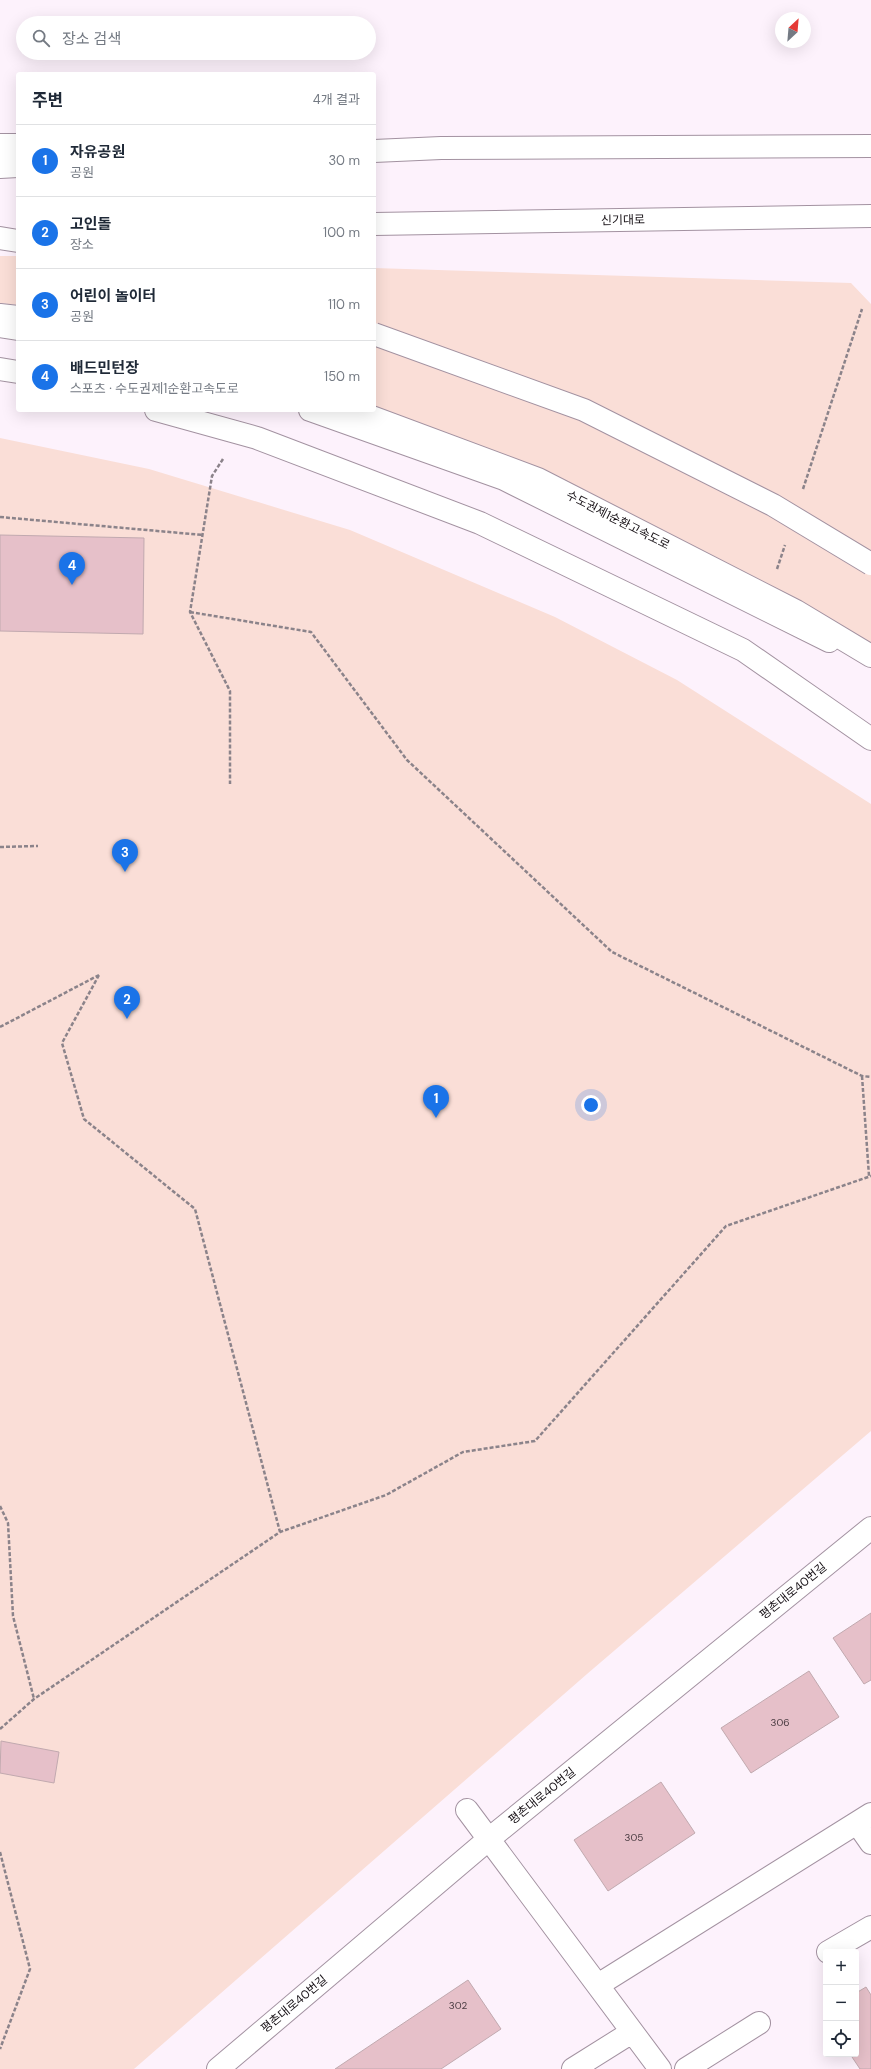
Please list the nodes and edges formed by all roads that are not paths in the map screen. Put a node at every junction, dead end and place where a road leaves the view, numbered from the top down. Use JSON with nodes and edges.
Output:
{"nodes":[{"id":1,"x":0,"y":145,"type":"edge"},
{"id":2,"x":16,"y":145,"type":"edge"},
{"id":3,"x":871,"y":146,"type":"edge"},
{"id":4,"x":376,"y":147,"type":"edge"},
{"id":5,"x":441,"y":148,"type":"junction"},
{"id":6,"x":376,"y":151,"type":"edge"},
{"id":7,"x":16,"y":166,"type":"edge"},
{"id":8,"x":0,"y":167,"type":"edge"},
{"id":9,"x":871,"y":216,"type":"edge"},
{"id":10,"x":376,"y":224,"type":"edge"},
{"id":11,"x":0,"y":230,"type":"edge"},
{"id":12,"x":16,"y":230,"type":"edge"},
{"id":13,"x":0,"y":238,"type":"edge"},
{"id":14,"x":16,"y":241,"type":"edge"},
{"id":15,"x":0,"y":315,"type":"edge"},
{"id":16,"x":16,"y":317,"type":"edge"},
{"id":17,"x":0,"y":326,"type":"edge"},
{"id":18,"x":16,"y":329,"type":"edge"},
{"id":19,"x":376,"y":335,"type":"edge"},
{"id":20,"x":0,"y":369,"type":"edge"},
{"id":21,"x":16,"y":372,"type":"edge"},
{"id":22,"x":163,"y":412,"type":"edge"},
{"id":23,"x":316,"y":412,"type":"edge"},
{"id":24,"x":358,"y":412,"type":"edge"},
{"id":25,"x":871,"y":564,"type":"edge"},
{"id":26,"x":871,"y":656,"type":"edge"},
{"id":27,"x":871,"y":660,"type":"edge"},
{"id":28,"x":871,"y":739,"type":"edge"},
{"id":29,"x":871,"y":1528,"type":"edge"},
{"id":30,"x":467,"y":1810,"type":"dead end"},
{"id":31,"x":864,"y":1818,"type":"edge"},
{"id":32,"x":489,"y":1839,"type":"junction"},
{"id":33,"x":871,"y":1843,"type":"edge"},
{"id":34,"x":871,"y":1927,"type":"edge"},
{"id":35,"x":833,"y":1949,"type":"edge"},
{"id":36,"x":598,"y":1986,"type":"junction"},
{"id":37,"x":759,"y":2023,"type":"dead end"},
{"id":38,"x":632,"y":2032,"type":"junction"},
{"id":39,"x":218,"y":2069,"type":"edge"},
{"id":40,"x":573,"y":2069,"type":"edge"},
{"id":41,"x":660,"y":2069,"type":"edge"},
{"id":42,"x":686,"y":2069,"type":"edge"}],
"edges":[{"from":1,"to":2,"type":"main road"},
{"from":3,"to":5,"type":"main road"},
{"from":4,"to":5,"type":"main road"},
{"from":5,"to":6,"type":"main road"},
{"from":7,"to":8,"type":"main road"},
{"from":9,"to":10,"type":"main road","name":"신기대로"},
{"from":11,"to":12,"type":"main road"},
{"from":13,"to":14,"type":"main road"},
{"from":15,"to":16,"type":"main road"},
{"from":17,"to":18,"type":"main road"},
{"from":19,"to":25,"type":"main road","bridge":true},
{"from":20,"to":21,"type":"main road"},
{"from":22,"to":28,"type":"main road"},
{"from":23,"to":27,"type":"main road"},
{"from":24,"to":26,"type":"main road","name":"수도권제1순환고속도로"},
{"from":29,"to":32,"type":"main road","name":"평촌대로40번길"},
{"from":30,"to":32,"type":"main road"},
{"from":31,"to":33,"type":"main road"},
{"from":31,"to":36,"type":"main road"},
{"from":32,"to":36,"type":"main road"},
{"from":32,"to":39,"type":"main road","name":"평촌대로40번길"},
{"from":34,"to":35,"type":"main road"},
{"from":36,"to":38,"type":"main road"},
{"from":37,"to":42,"type":"main road"},
{"from":38,"to":40,"type":"main road"},
{"from":38,"to":41,"type":"main road"}]}
